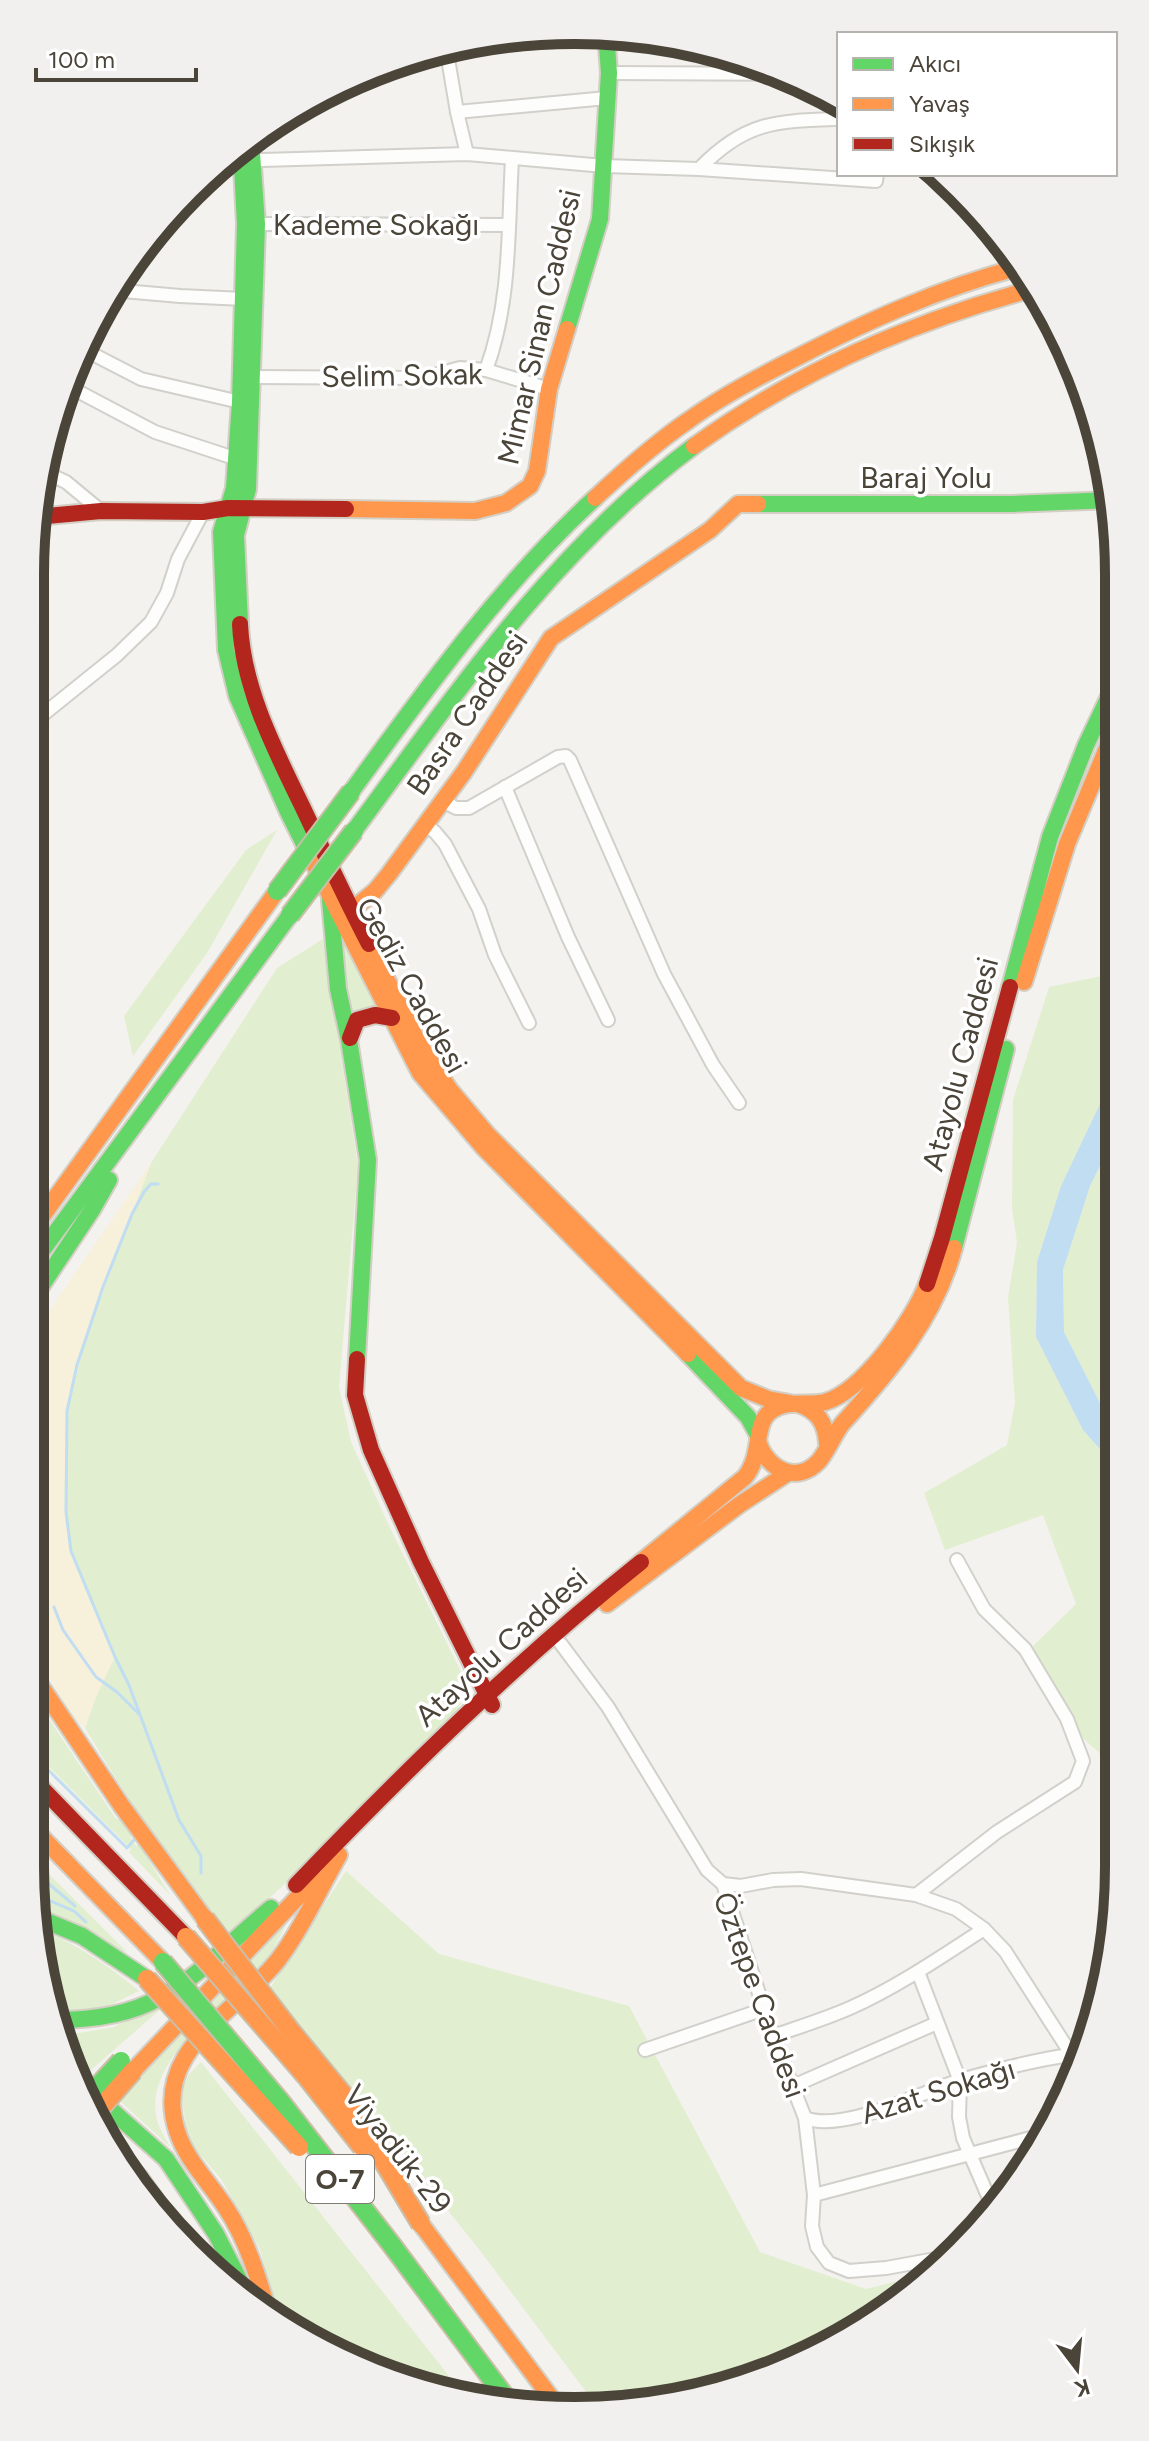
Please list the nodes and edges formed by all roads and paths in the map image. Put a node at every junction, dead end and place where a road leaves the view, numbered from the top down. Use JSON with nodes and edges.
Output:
{"nodes":[{"id":1,"x":607,"y":45,"type":"edge"},
{"id":2,"x":448,"y":59,"type":"edge"},
{"id":3,"x":609,"y":73,"type":"junction"},
{"id":4,"x":750,"y":74,"type":"edge"},
{"id":5,"x":607,"y":98,"type":"junction"},
{"id":6,"x":457,"y":112,"type":"junction"},
{"id":7,"x":837,"y":119,"type":"edge"},
{"id":8,"x":467,"y":154,"type":"junction"},
{"id":9,"x":248,"y":157,"type":"edge"},
{"id":10,"x":512,"y":159,"type":"junction"},
{"id":11,"x":242,"y":162,"type":"edge"},
{"id":12,"x":604,"y":166,"type":"junction"},
{"id":13,"x":699,"y":169,"type":"junction"},
{"id":14,"x":876,"y":178,"type":"edge"},
{"id":15,"x":251,"y":224,"type":"junction"},
{"id":16,"x":508,"y":225,"type":"junction"},
{"id":17,"x":1009,"y":270,"type":"edge"},
{"id":18,"x":126,"y":291,"type":"edge"},
{"id":19,"x":1023,"y":292,"type":"edge"},
{"id":20,"x":244,"y":299,"type":"junction"},
{"id":21,"x":92,"y":354,"type":"edge"},
{"id":22,"x":486,"y":370,"type":"junction"},
{"id":23,"x":253,"y":377,"type":"junction"},
{"id":24,"x":549,"y":389,"type":"junction"},
{"id":25,"x":77,"y":391,"type":"edge"},
{"id":26,"x":240,"y":402,"type":"junction"},
{"id":27,"x":237,"y":459,"type":"junction"},
{"id":28,"x":53,"y":476,"type":"edge"},
{"id":29,"x":1099,"y":501,"type":"edge"},
{"id":30,"x":738,"y":504,"type":"joint"},
{"id":31,"x":236,"y":509,"type":"junction"},
{"id":32,"x":101,"y":511,"type":"junction"},
{"id":33,"x":203,"y":512,"type":"junction"},
{"id":34,"x":48,"y":516,"type":"edge"},
{"id":35,"x":1105,"y":705,"type":"edge"},
{"id":36,"x":44,"y":714,"type":"edge"},
{"id":37,"x":1105,"y":753,"type":"edge"},
{"id":38,"x":505,"y":787,"type":"junction"},
{"id":39,"x":443,"y":801,"type":"junction"},
{"id":40,"x":426,"y":825,"type":"junction"},
{"id":41,"x":330,"y":893,"type":"junction"},
{"id":42,"x":347,"y":914,"type":"junction"},
{"id":43,"x":392,"y":1018,"type":"junction"},
{"id":44,"x":608,"y":1020,"type":"dead end"},
{"id":45,"x":529,"y":1023,"type":"dead end"},
{"id":46,"x":349,"y":1040,"type":"junction"},
{"id":47,"x":166,"y":1045,"type":"junction"},
{"id":48,"x":162,"y":1089,"type":"junction"},
{"id":49,"x":739,"y":1103,"type":"dead end"},
{"id":50,"x":44,"y":1194,"type":"edge"},
{"id":51,"x":44,"y":1214,"type":"edge"},
{"id":52,"x":44,"y":1248,"type":"edge"},
{"id":53,"x":44,"y":1282,"type":"edge"},
{"id":54,"x":795,"y":1404,"type":"junction"},
{"id":55,"x":758,"y":1435,"type":"junction"},
{"id":56,"x":827,"y":1443,"type":"junction"},
{"id":57,"x":788,"y":1473,"type":"junction"},
{"id":58,"x":957,"y":1560,"type":"dead end"},
{"id":59,"x":561,"y":1644,"type":"junction"},
{"id":60,"x":44,"y":1691,"type":"edge"},
{"id":61,"x":489,"y":1700,"type":"junction"},
{"id":62,"x":44,"y":1790,"type":"edge"},
{"id":63,"x":44,"y":1839,"type":"edge"},
{"id":64,"x":339,"y":1855,"type":"junction"},
{"id":65,"x":723,"y":1884,"type":"junction"},
{"id":66,"x":916,"y":1895,"type":"junction"},
{"id":67,"x":275,"y":1905,"type":"junction"},
{"id":68,"x":47,"y":1922,"type":"edge"},
{"id":69,"x":984,"y":1929,"type":"junction"},
{"id":70,"x":918,"y":1972,"type":"junction"},
{"id":71,"x":764,"y":2009,"type":"junction"},
{"id":72,"x":67,"y":2020,"type":"edge"},
{"id":73,"x":937,"y":2023,"type":"junction"},
{"id":74,"x":773,"y":2036,"type":"junction"},
{"id":75,"x":645,"y":2050,"type":"dead end"},
{"id":76,"x":1070,"y":2055,"type":"joint"},
{"id":77,"x":127,"y":2066,"type":"junction"},
{"id":78,"x":960,"y":2081,"type":"junction"},
{"id":79,"x":793,"y":2086,"type":"junction"},
{"id":80,"x":95,"y":2092,"type":"edge"},
{"id":81,"x":97,"y":2098,"type":"edge"},
{"id":82,"x":101,"y":2105,"type":"edge"},
{"id":83,"x":805,"y":2118,"type":"junction"},
{"id":84,"x":1030,"y":2138,"type":"edge"},
{"id":85,"x":969,"y":2153,"type":"junction"},
{"id":86,"x":814,"y":2195,"type":"junction"},
{"id":87,"x":988,"y":2197,"type":"edge"},
{"id":88,"x":421,"y":2224,"type":"junction"},
{"id":89,"x":391,"y":2244,"type":"junction"},
{"id":90,"x":928,"y":2262,"type":"edge"},
{"id":91,"x":236,"y":2274,"type":"edge"},
{"id":92,"x":264,"y":2296,"type":"edge"},
{"id":93,"x":501,"y":2391,"type":"edge"},
{"id":94,"x":550,"y":2396,"type":"edge"}],
"edges":[{"from":1,"to":3,"type":"main road","name":"Mimar Sinan Caddesi"},
{"from":2,"to":6,"type":"street"},
{"from":3,"to":4,"type":"street"},
{"from":3,"to":5,"type":"main road","name":"Mimar Sinan Caddesi"},
{"from":5,"to":6,"type":"street"},
{"from":5,"to":12,"type":"main road","name":"Mimar Sinan Caddesi"},
{"from":6,"to":8,"type":"street"},
{"from":7,"to":13,"type":"street"},
{"from":8,"to":9,"type":"street"},
{"from":8,"to":10,"type":"street"},
{"from":10,"to":12,"type":"street"},
{"from":10,"to":16,"type":"street"},
{"from":11,"to":15,"type":"main road"},
{"from":12,"to":13,"type":"street"},
{"from":12,"to":24,"type":"main road","name":"Mimar Sinan Caddesi"},
{"from":13,"to":14,"type":"street"},
{"from":15,"to":16,"type":"street","name":"Kademe Sokağı"},
{"from":15,"to":20,"type":"main road"},
{"from":15,"to":23,"type":"main road"},
{"from":16,"to":22,"type":"street"},
{"from":17,"to":47,"type":"main road","bridge":true},
{"from":18,"to":20,"type":"street"},
{"from":19,"to":48,"type":"main road","bridge":true},
{"from":20,"to":26,"type":"main road"},
{"from":21,"to":26,"type":"street"},
{"from":22,"to":23,"type":"street","name":"Selim Sokak"},
{"from":22,"to":24,"type":"street","name":"Selim Sokak"},
{"from":23,"to":31,"type":"main road"},
{"from":24,"to":31,"type":"main road","name":"Mimar Sinan Caddesi"},
{"from":25,"to":27,"type":"street"},
{"from":26,"to":27,"type":"main road"},
{"from":27,"to":31,"type":"main road"},
{"from":28,"to":32,"type":"street"},
{"from":29,"to":30,"type":"main road","name":"Baraj Yolu"},
{"from":30,"to":39,"type":"main road","name":"Basra Caddesi"},
{"from":31,"to":33,"type":"main road"},
{"from":31,"to":41,"type":"main road","name":"Gediz Caddesi"},
{"from":31,"to":42,"type":"main road","name":"Gediz Caddesi"},
{"from":32,"to":33,"type":"main road"},
{"from":32,"to":34,"type":"main road"},
{"from":33,"to":36,"type":"street"},
{"from":35,"to":54,"type":"main road","name":"Atayolu Caddesi"},
{"from":37,"to":56,"type":"main road","name":"Atayolu Caddesi"},
{"from":38,"to":39,"type":"street"},
{"from":38,"to":44,"type":"street"},
{"from":38,"to":49,"type":"street"},
{"from":39,"to":40,"type":"main road","name":"Basra Caddesi"},
{"from":40,"to":42,"type":"main road","name":"Basra Caddesi"},
{"from":40,"to":45,"type":"street"},
{"from":41,"to":42,"type":"main road","name":"Gediz Caddesi"},
{"from":41,"to":46,"type":"main road"},
{"from":42,"to":43,"type":"main road","name":"Gediz Caddesi"},
{"from":42,"to":54,"type":"main road","name":"Gediz Caddesi"},
{"from":43,"to":46,"type":"main road"},
{"from":43,"to":55,"type":"main road","name":"Gediz Caddesi"},
{"from":46,"to":61,"type":"main road"},
{"from":47,"to":50,"type":"main road"},
{"from":47,"to":51,"type":"main road"},
{"from":48,"to":52,"type":"main road"},
{"from":48,"to":53,"type":"main road"},
{"from":54,"to":55,"type":"main road","name":"Atayolu Caddesi"},
{"from":54,"to":56,"type":"main road"},
{"from":55,"to":57,"type":"main road"},
{"from":55,"to":61,"type":"main road","name":"Atayolu Caddesi"},
{"from":56,"to":57,"type":"main road","name":"Atayolu Caddesi"},
{"from":57,"to":59,"type":"main road","name":"Atayolu Caddesi"},
{"from":58,"to":66,"type":"street"},
{"from":59,"to":61,"type":"main road","name":"Atayolu Caddesi"},
{"from":59,"to":65,"type":"street","name":"Öztepe Caddesi"},
{"from":60,"to":88,"type":"main road","bridge":true},
{"from":61,"to":64,"type":"main road","name":"Atayolu Caddesi"},
{"from":61,"to":67,"type":"main road","name":"Atayolu Caddesi"},
{"from":62,"to":88,"type":"main road","name":"Viyadük-29","number":"O-7","bridge":true},
{"from":63,"to":89,"type":"main road","number":"O-7","bridge":true},
{"from":64,"to":77,"type":"main road"},
{"from":64,"to":92,"type":"main road"},
{"from":65,"to":66,"type":"street"},
{"from":65,"to":71,"type":"street","name":"Öztepe Caddesi"},
{"from":66,"to":69,"type":"street"},
{"from":67,"to":72,"type":"main road"},
{"from":67,"to":77,"type":"main road"},
{"from":68,"to":89,"type":"main road","bridge":true},
{"from":69,"to":70,"type":"street"},
{"from":69,"to":76,"type":"street"},
{"from":70,"to":73,"type":"street"},
{"from":70,"to":74,"type":"street"},
{"from":71,"to":74,"type":"street","name":"Öztepe Caddesi"},
{"from":71,"to":75,"type":"street"},
{"from":73,"to":78,"type":"street"},
{"from":73,"to":79,"type":"street"},
{"from":74,"to":79,"type":"street","name":"Öztepe Caddesi"},
{"from":76,"to":78,"type":"street","name":"Azat Sokağı"},
{"from":77,"to":80,"type":"main road","bridge":true},
{"from":77,"to":82,"type":"main road","bridge":true},
{"from":78,"to":83,"type":"street","name":"Azat Sokağı"},
{"from":78,"to":85,"type":"street"},
{"from":79,"to":83,"type":"street","name":"Öztepe Caddesi"},
{"from":81,"to":91,"type":"main road"},
{"from":83,"to":86,"type":"street","name":"Öztepe Caddesi"},
{"from":84,"to":85,"type":"street"},
{"from":85,"to":86,"type":"street"},
{"from":85,"to":87,"type":"street"},
{"from":86,"to":90,"type":"street","name":"Öztepe Caddesi"},
{"from":88,"to":94,"type":"main road","name":"Viyadük-29","number":"O-7"},
{"from":89,"to":93,"type":"main road","number":"O-7","bridge":true}]}
